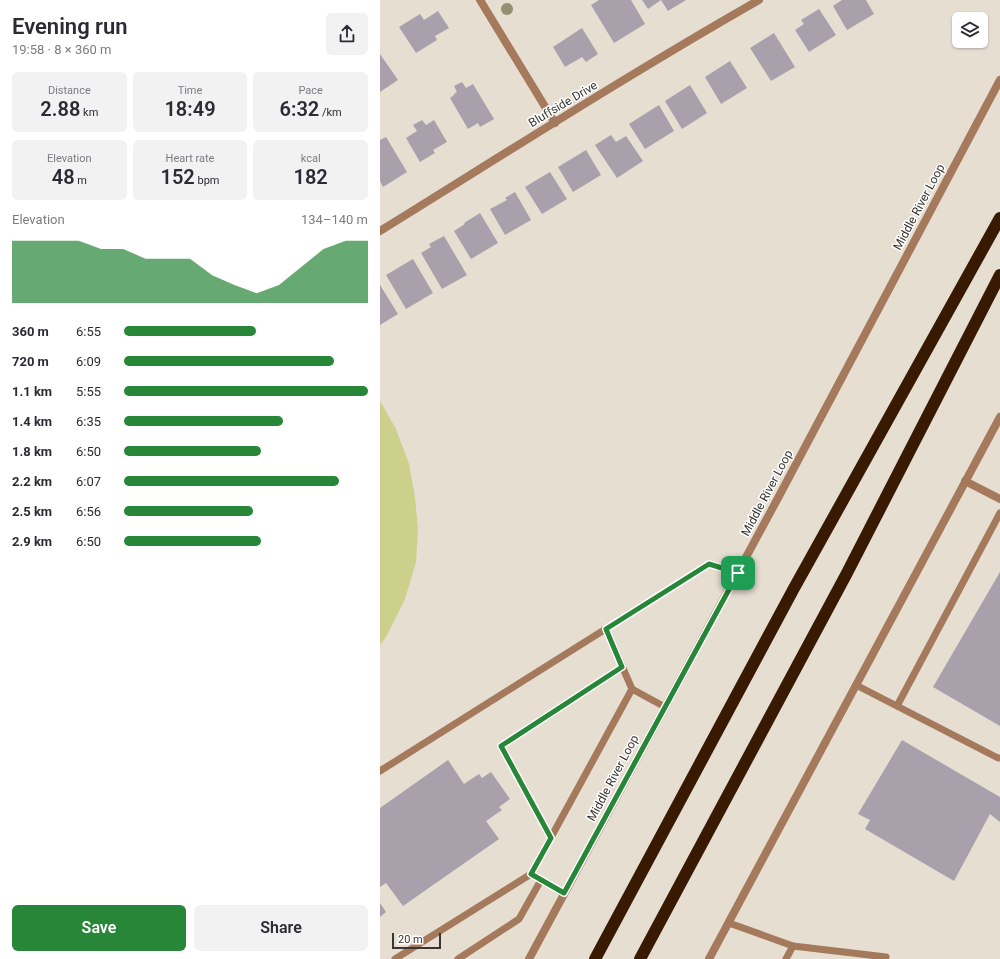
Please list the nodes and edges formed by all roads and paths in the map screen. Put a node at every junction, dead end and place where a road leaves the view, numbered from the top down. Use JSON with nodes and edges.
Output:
{"nodes":[{"id":1,"x":480,"y":0,"type":"edge"},
{"id":2,"x":759,"y":0,"type":"edge"},
{"id":3,"x":1000,"y":80,"type":"edge"},
{"id":4,"x":555,"y":123,"type":"junction"},
{"id":5,"x":1000,"y":218,"type":"edge"},
{"id":6,"x":380,"y":230,"type":"edge"},
{"id":7,"x":1000,"y":275,"type":"edge"},
{"id":8,"x":1000,"y":417,"type":"edge"},
{"id":9,"x":965,"y":481,"type":"junction"},
{"id":10,"x":1000,"y":499,"type":"edge"},
{"id":11,"x":1000,"y":513,"type":"edge"},
{"id":12,"x":738,"y":573,"type":"junction"},
{"id":13,"x":606,"y":629,"type":"junction"},
{"id":14,"x":622,"y":667,"type":"junction"},
{"id":15,"x":856,"y":685,"type":"junction"},
{"id":16,"x":632,"y":689,"type":"junction"},
{"id":17,"x":897,"y":706,"type":"junction"},
{"id":18,"x":665,"y":708,"type":"junction"},
{"id":19,"x":1000,"y":758,"type":"edge"},
{"id":20,"x":380,"y":771,"type":"edge"},
{"id":21,"x":551,"y":838,"type":"junction"},
{"id":22,"x":531,"y":874,"type":"junction"},
{"id":23,"x":541,"y":880,"type":"junction"},
{"id":24,"x":564,"y":893,"type":"junction"},
{"id":25,"x":729,"y":923,"type":"junction"},
{"id":26,"x":793,"y":946,"type":"junction"},
{"id":27,"x":886,"y":957,"type":"dead end"},
{"id":28,"x":396,"y":959,"type":"edge"},
{"id":29,"x":458,"y":959,"type":"edge"},
{"id":30,"x":528,"y":959,"type":"edge"},
{"id":31,"x":595,"y":959,"type":"edge"},
{"id":32,"x":640,"y":959,"type":"edge"},
{"id":33,"x":709,"y":959,"type":"edge"},
{"id":34,"x":786,"y":959,"type":"edge"}],
"edges":[{"from":1,"to":4,"type":"street"},
{"from":2,"to":4,"type":"street","name":"Bluffside Drive"},
{"from":3,"to":12,"type":"street","name":"Middle River Loop"},
{"from":4,"to":6,"type":"street","name":"Bluffside Drive"},
{"from":5,"to":31,"type":"highway"},
{"from":7,"to":32,"type":"highway"},
{"from":8,"to":9,"type":"street"},
{"from":9,"to":10,"type":"street"},
{"from":9,"to":15,"type":"street"},
{"from":11,"to":17,"type":"lane"},
{"from":12,"to":13,"type":"lane"},
{"from":12,"to":18,"type":"street","name":"Middle River Loop"},
{"from":13,"to":14,"type":"lane"},
{"from":13,"to":20,"type":"lane"},
{"from":14,"to":16,"type":"lane"},
{"from":14,"to":21,"type":"lane"},
{"from":15,"to":17,"type":"lane"},
{"from":15,"to":25,"type":"street"},
{"from":16,"to":18,"type":"lane"},
{"from":16,"to":21,"type":"lane"},
{"from":17,"to":19,"type":"lane"},
{"from":18,"to":24,"type":"street","name":"Middle River Loop"},
{"from":21,"to":22,"type":"lane"},
{"from":22,"to":23,"type":"lane"},
{"from":22,"to":28,"type":"lane"},
{"from":23,"to":24,"type":"lane"},
{"from":23,"to":29,"type":"lane"},
{"from":24,"to":30,"type":"street","name":"Middle River Loop"},
{"from":25,"to":26,"type":"lane"},
{"from":25,"to":33,"type":"street"},
{"from":26,"to":27,"type":"lane"},
{"from":26,"to":34,"type":"lane"}]}
